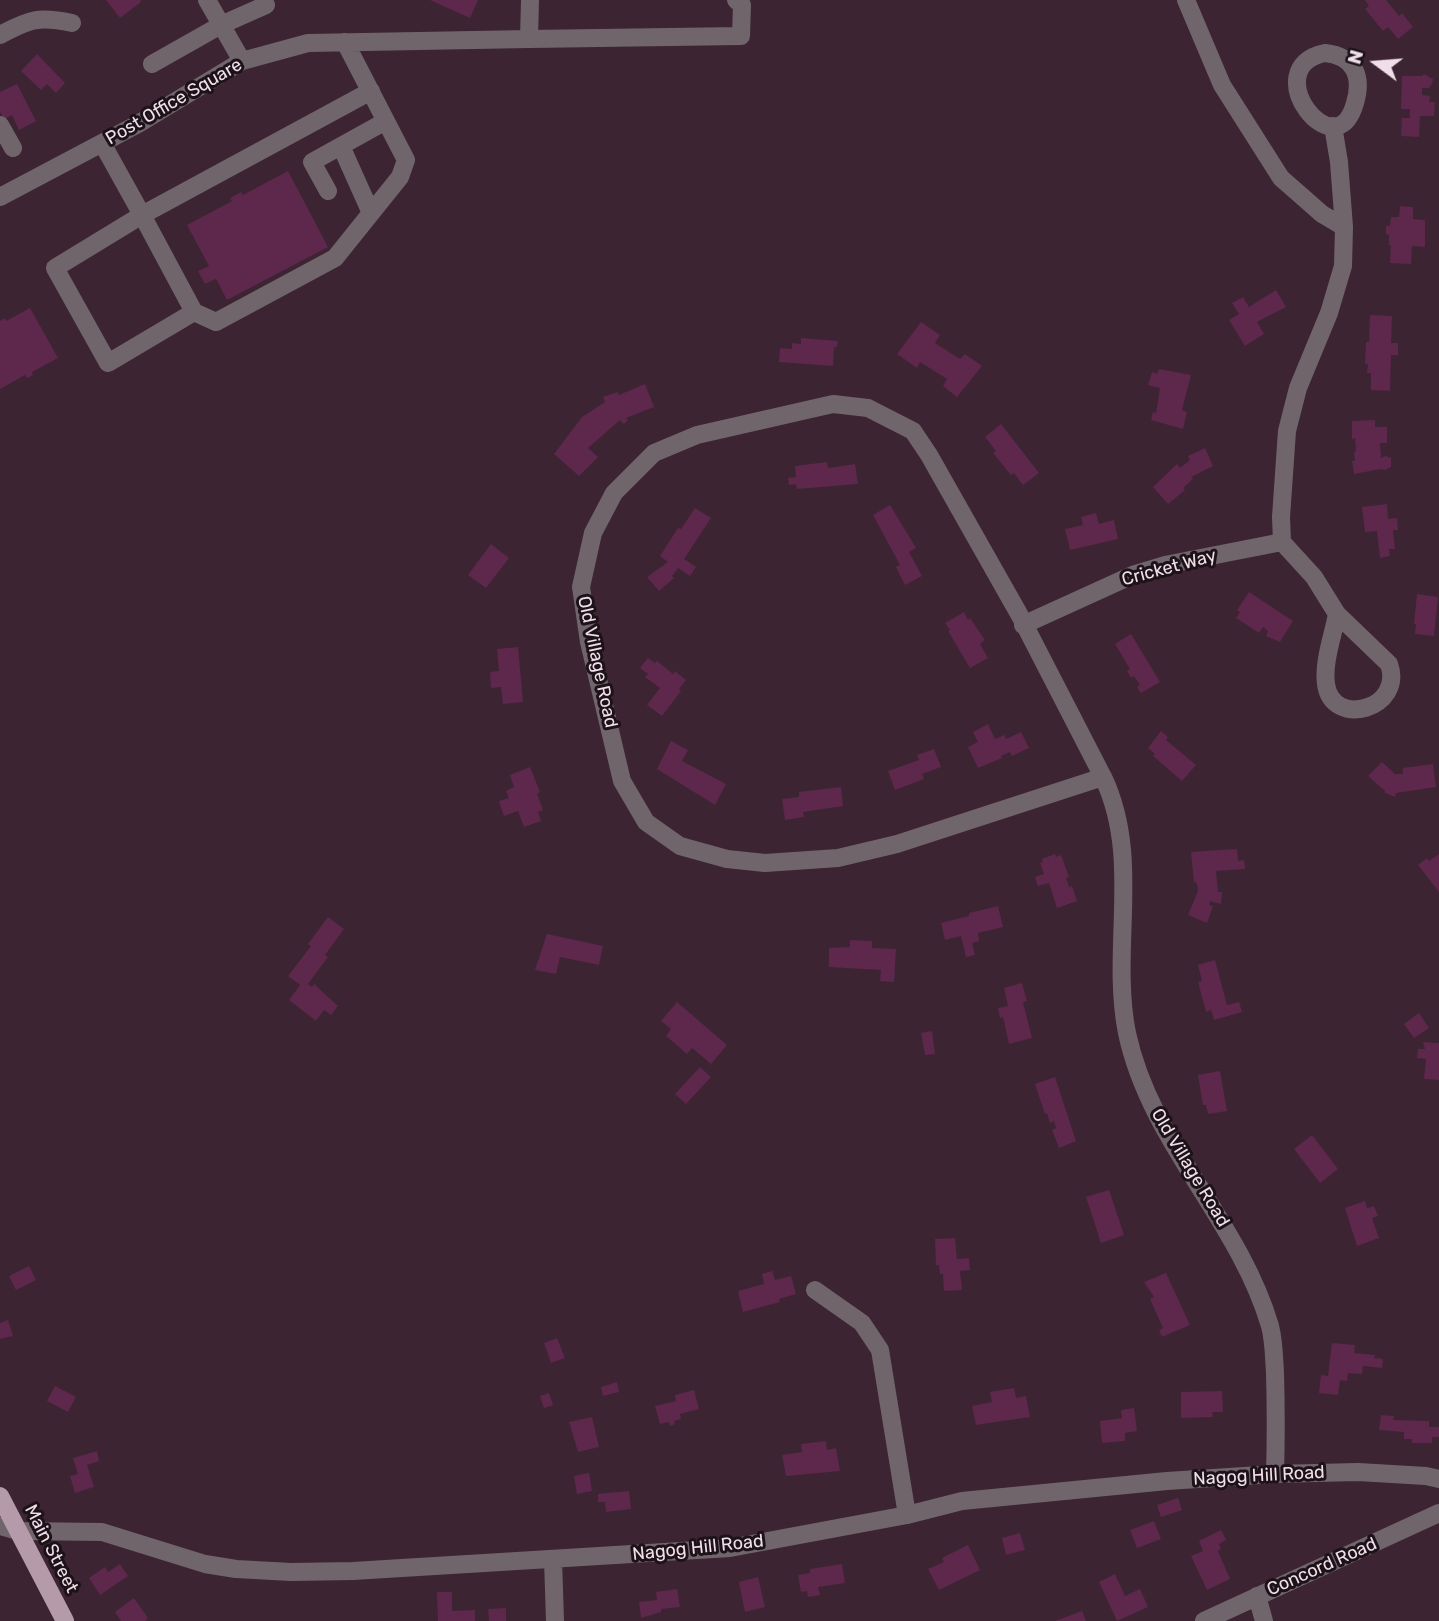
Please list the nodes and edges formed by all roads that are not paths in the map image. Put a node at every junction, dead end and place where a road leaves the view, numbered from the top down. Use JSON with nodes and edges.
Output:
{"nodes":[{"id":1,"x":207,"y":0,"type":"edge"},
{"id":2,"x":530,"y":0,"type":"edge"},
{"id":3,"x":736,"y":0,"type":"edge"},
{"id":4,"x":1186,"y":0,"type":"edge"},
{"id":5,"x":266,"y":5,"type":"dead end"},
{"id":6,"x":72,"y":23,"type":"dead end"},
{"id":7,"x":221,"y":25,"type":"junction"},
{"id":8,"x":0,"y":35,"type":"edge"},
{"id":9,"x":529,"y":39,"type":"junction"},
{"id":10,"x":352,"y":42,"type":"junction"},
{"id":11,"x":242,"y":61,"type":"junction"},
{"id":12,"x":152,"y":64,"type":"dead end"},
{"id":13,"x":371,"y":91,"type":"junction"},
{"id":14,"x":386,"y":121,"type":"junction"},
{"id":15,"x":0,"y":125,"type":"edge"},
{"id":16,"x":1333,"y":126,"type":"dead end"},
{"id":17,"x":102,"y":144,"type":"junction"},
{"id":18,"x":341,"y":146,"type":"junction"},
{"id":19,"x":13,"y":148,"type":"dead end"},
{"id":20,"x":328,"y":191,"type":"dead end"},
{"id":21,"x":0,"y":197,"type":"edge"},
{"id":22,"x":371,"y":213,"type":"junction"},
{"id":23,"x":142,"y":215,"type":"junction"},
{"id":24,"x":1344,"y":227,"type":"junction"},
{"id":25,"x":194,"y":312,"type":"junction"},
{"id":26,"x":1282,"y":542,"type":"junction"},
{"id":27,"x":1338,"y":614,"type":"junction"},
{"id":28,"x":1023,"y":625,"type":"junction"},
{"id":29,"x":1103,"y":777,"type":"junction"},
{"id":30,"x":816,"y":1290,"type":"dead end"},
{"id":31,"x":1275,"y":1474,"type":"junction"},
{"id":32,"x":1439,"y":1479,"type":"edge"},
{"id":33,"x":0,"y":1496,"type":"edge"},
{"id":34,"x":1439,"y":1513,"type":"edge"},
{"id":35,"x":907,"y":1515,"type":"junction"},
{"id":36,"x":0,"y":1526,"type":"edge"},
{"id":37,"x":18,"y":1531,"type":"junction"},
{"id":38,"x":553,"y":1559,"type":"junction"},
{"id":39,"x":1257,"y":1595,"type":"junction"},
{"id":40,"x":1211,"y":1620,"type":"edge"},
{"id":41,"x":65,"y":1621,"type":"edge"},
{"id":42,"x":555,"y":1621,"type":"edge"},
{"id":43,"x":1264,"y":1621,"type":"edge"}],
"edges":[{"from":1,"to":7,"type":"street"},
{"from":2,"to":9,"type":"street"},
{"from":3,"to":9,"type":"street","name":"Post Office Square"},
{"from":4,"to":24,"type":"street"},
{"from":5,"to":7,"type":"street"},
{"from":6,"to":8,"type":"street"},
{"from":7,"to":11,"type":"street"},
{"from":7,"to":12,"type":"street"},
{"from":9,"to":10,"type":"street","name":"Post Office Square"},
{"from":10,"to":11,"type":"street","name":"Post Office Square"},
{"from":10,"to":13,"type":"street"},
{"from":11,"to":17,"type":"street","name":"Post Office Square"},
{"from":13,"to":14,"type":"street"},
{"from":13,"to":23,"type":"street"},
{"from":14,"to":18,"type":"street"},
{"from":14,"to":22,"type":"street"},
{"from":15,"to":19,"type":"street"},
{"from":16,"to":24,"type":"street"},
{"from":17,"to":21,"type":"street","name":"Post Office Square"},
{"from":17,"to":23,"type":"street"},
{"from":18,"to":20,"type":"street"},
{"from":18,"to":22,"type":"street"},
{"from":22,"to":25,"type":"street"},
{"from":23,"to":25,"type":"street"},
{"from":23,"to":25,"type":"street"},
{"from":24,"to":26,"type":"street"},
{"from":26,"to":27,"type":"street"},
{"from":26,"to":28,"type":"street","name":"Cricket Way"},
{"from":27,"to":27,"type":"street"},
{"from":28,"to":29,"type":"street","name":"Old Village Road"},
{"from":28,"to":29,"type":"street","name":"Old Village Road"},
{"from":29,"to":31,"type":"street","name":"Old Village Road"},
{"from":30,"to":35,"type":"street"},
{"from":31,"to":32,"type":"street","name":"Nagog Hill Road"},
{"from":31,"to":35,"type":"street","name":"Nagog Hill Road"},
{"from":33,"to":37,"type":"main road","name":"Main Street"},
{"from":34,"to":39,"type":"street","name":"Concord Road"},
{"from":35,"to":38,"type":"street","name":"Nagog Hill Road"},
{"from":36,"to":37,"type":"street","name":"Nagog Hill Road"},
{"from":37,"to":38,"type":"street","name":"Nagog Hill Road"},
{"from":37,"to":41,"type":"main road","name":"Main Street"},
{"from":38,"to":42,"type":"street"},
{"from":39,"to":40,"type":"street","name":"Concord Road"},
{"from":39,"to":43,"type":"street"}]}
